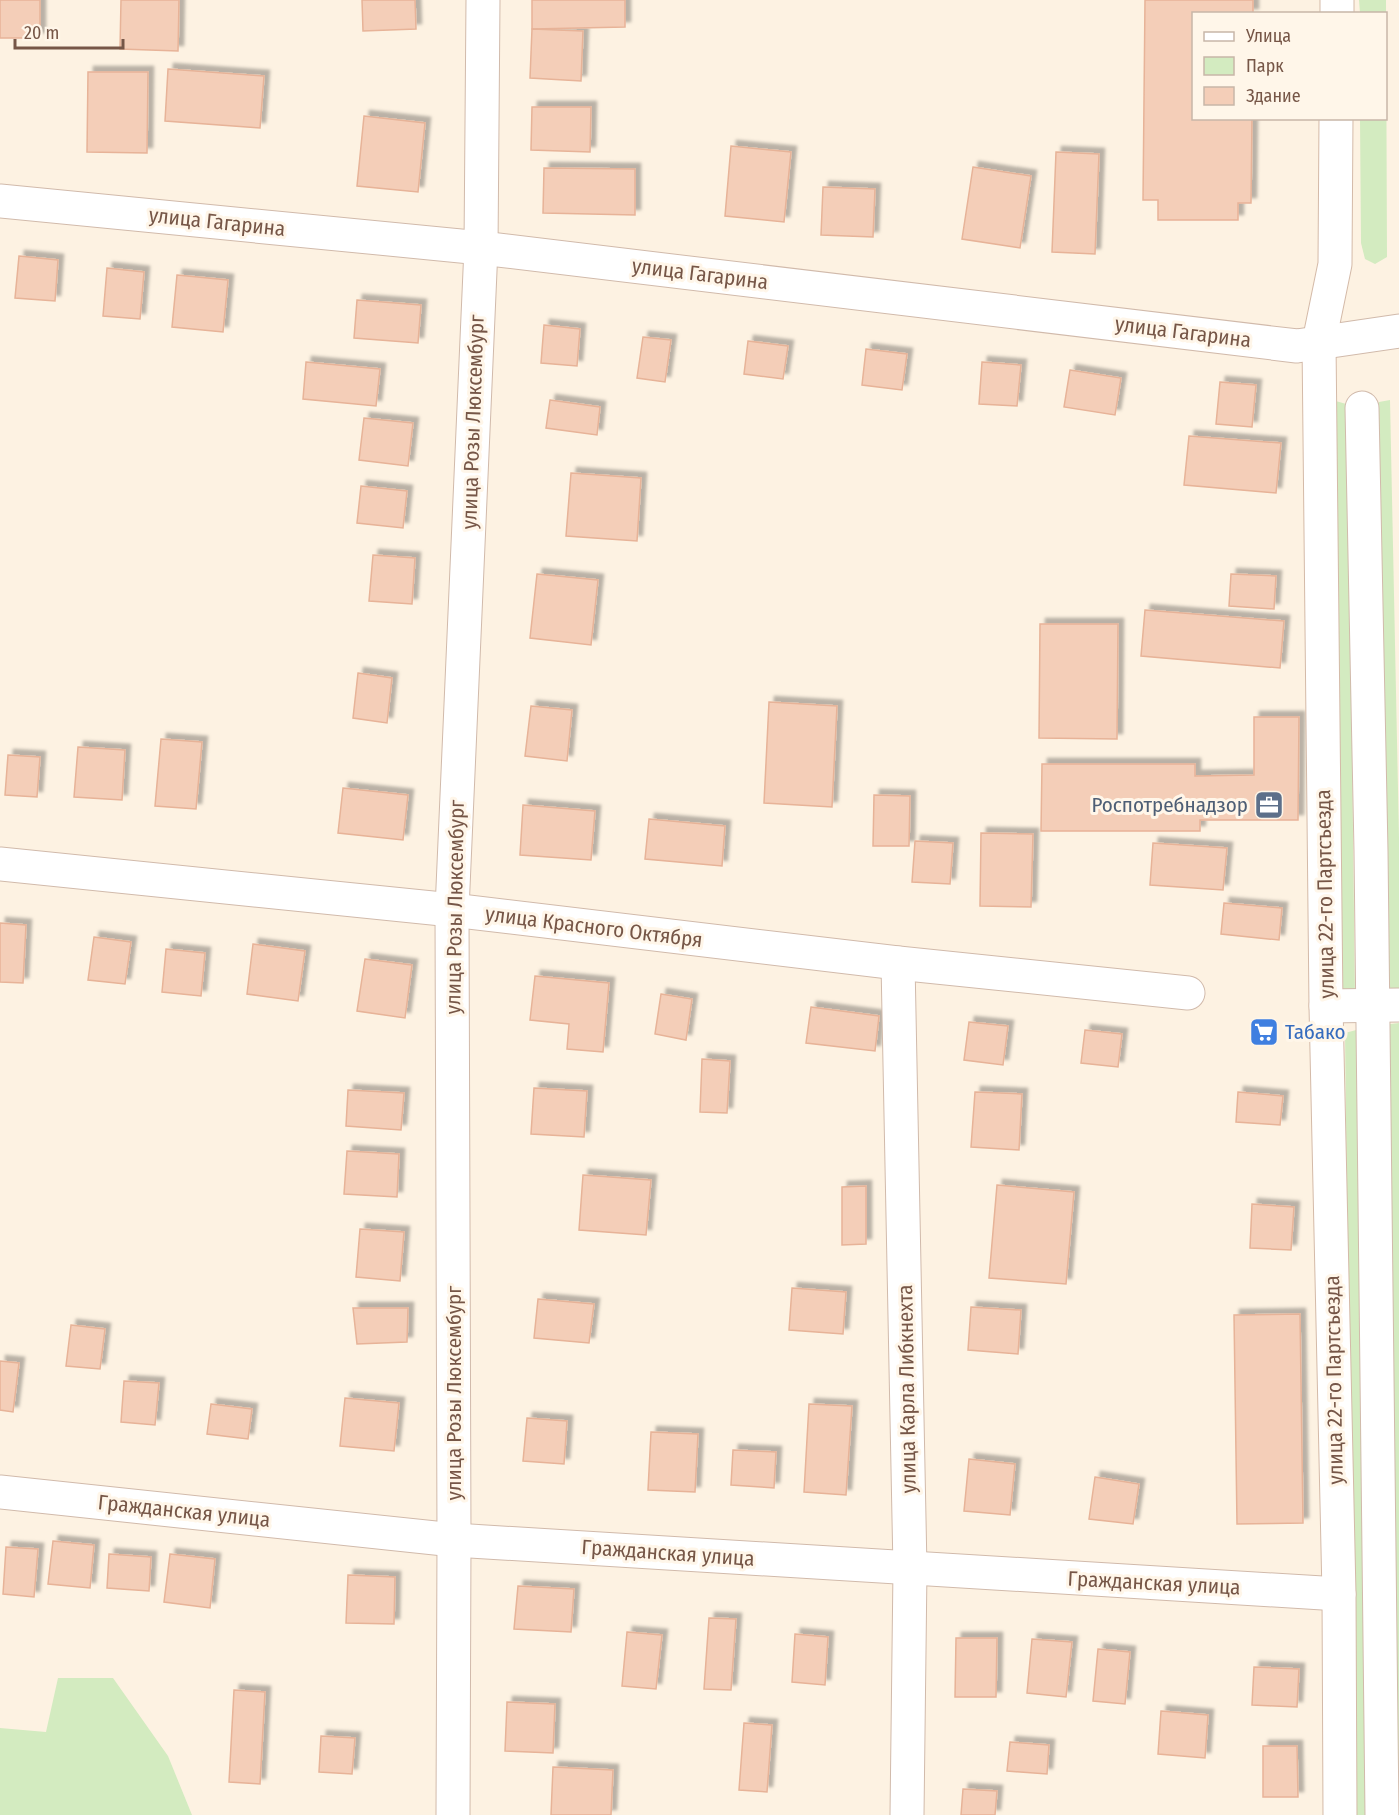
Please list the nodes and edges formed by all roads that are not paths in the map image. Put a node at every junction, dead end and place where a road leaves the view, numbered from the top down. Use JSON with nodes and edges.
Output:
{"nodes":[{"id":1,"x":483,"y":0,"type":"edge"},
{"id":2,"x":1336,"y":120,"type":"edge"},
{"id":3,"x":0,"y":201,"type":"edge"},
{"id":4,"x":481,"y":248,"type":"junction"},
{"id":5,"x":1399,"y":331,"type":"edge"},
{"id":6,"x":1319,"y":342,"type":"junction"},
{"id":7,"x":1362,"y":408,"type":"dead end"},
{"id":8,"x":0,"y":864,"type":"edge"},
{"id":9,"x":452,"y":910,"type":"junction"},
{"id":10,"x":898,"y":963,"type":"junction"},
{"id":11,"x":1188,"y":993,"type":"dead end"},
{"id":12,"x":1386,"y":1005,"type":"edge"},
{"id":13,"x":1326,"y":1006,"type":"junction"},
{"id":14,"x":0,"y":1492,"type":"edge"},
{"id":15,"x":454,"y":1540,"type":"junction"},
{"id":16,"x":910,"y":1569,"type":"junction"},
{"id":17,"x":1339,"y":1594,"type":"junction"},
{"id":18,"x":453,"y":1815,"type":"edge"},
{"id":19,"x":907,"y":1815,"type":"edge"},
{"id":20,"x":1340,"y":1815,"type":"edge"},
{"id":21,"x":1382,"y":1815,"type":"edge"}],
"edges":[{"from":1,"to":4,"type":"street","name":"улица Розы Люксембург"},
{"from":2,"to":6,"type":"street","name":"улица 22-го Партсъезда"},
{"from":3,"to":4,"type":"street","name":"улица Гагарина"},
{"from":4,"to":6,"type":"street","name":"улица Гагарина"},
{"from":4,"to":9,"type":"street","name":"улица Розы Люксембург"},
{"from":5,"to":6,"type":"street","name":"улица Гагарина"},
{"from":6,"to":13,"type":"street","name":"улица 22-го Партсъезда"},
{"from":7,"to":12,"type":"street"},
{"from":8,"to":9,"type":"street","name":"улица Красного Октября"},
{"from":9,"to":10,"type":"street","name":"улица Красного Октября"},
{"from":9,"to":15,"type":"street","name":"улица Розы Люксембург"},
{"from":10,"to":11,"type":"street","name":"улица Красного Октября"},
{"from":10,"to":16,"type":"street","name":"улица Карла Либкнехта"},
{"from":12,"to":13,"type":"street"},
{"from":12,"to":21,"type":"street"},
{"from":13,"to":17,"type":"street","name":"улица 22-го Партсъезда"},
{"from":14,"to":15,"type":"street","name":"Гражданская улица"},
{"from":15,"to":16,"type":"street","name":"Гражданская улица"},
{"from":15,"to":18,"type":"street","name":"улица Розы Люксембург"},
{"from":16,"to":17,"type":"street","name":"Гражданская улица"},
{"from":16,"to":19,"type":"street","name":"улица Карла Либкнехта"},
{"from":17,"to":20,"type":"street","name":"улица 22-го Партсъезда"}]}
